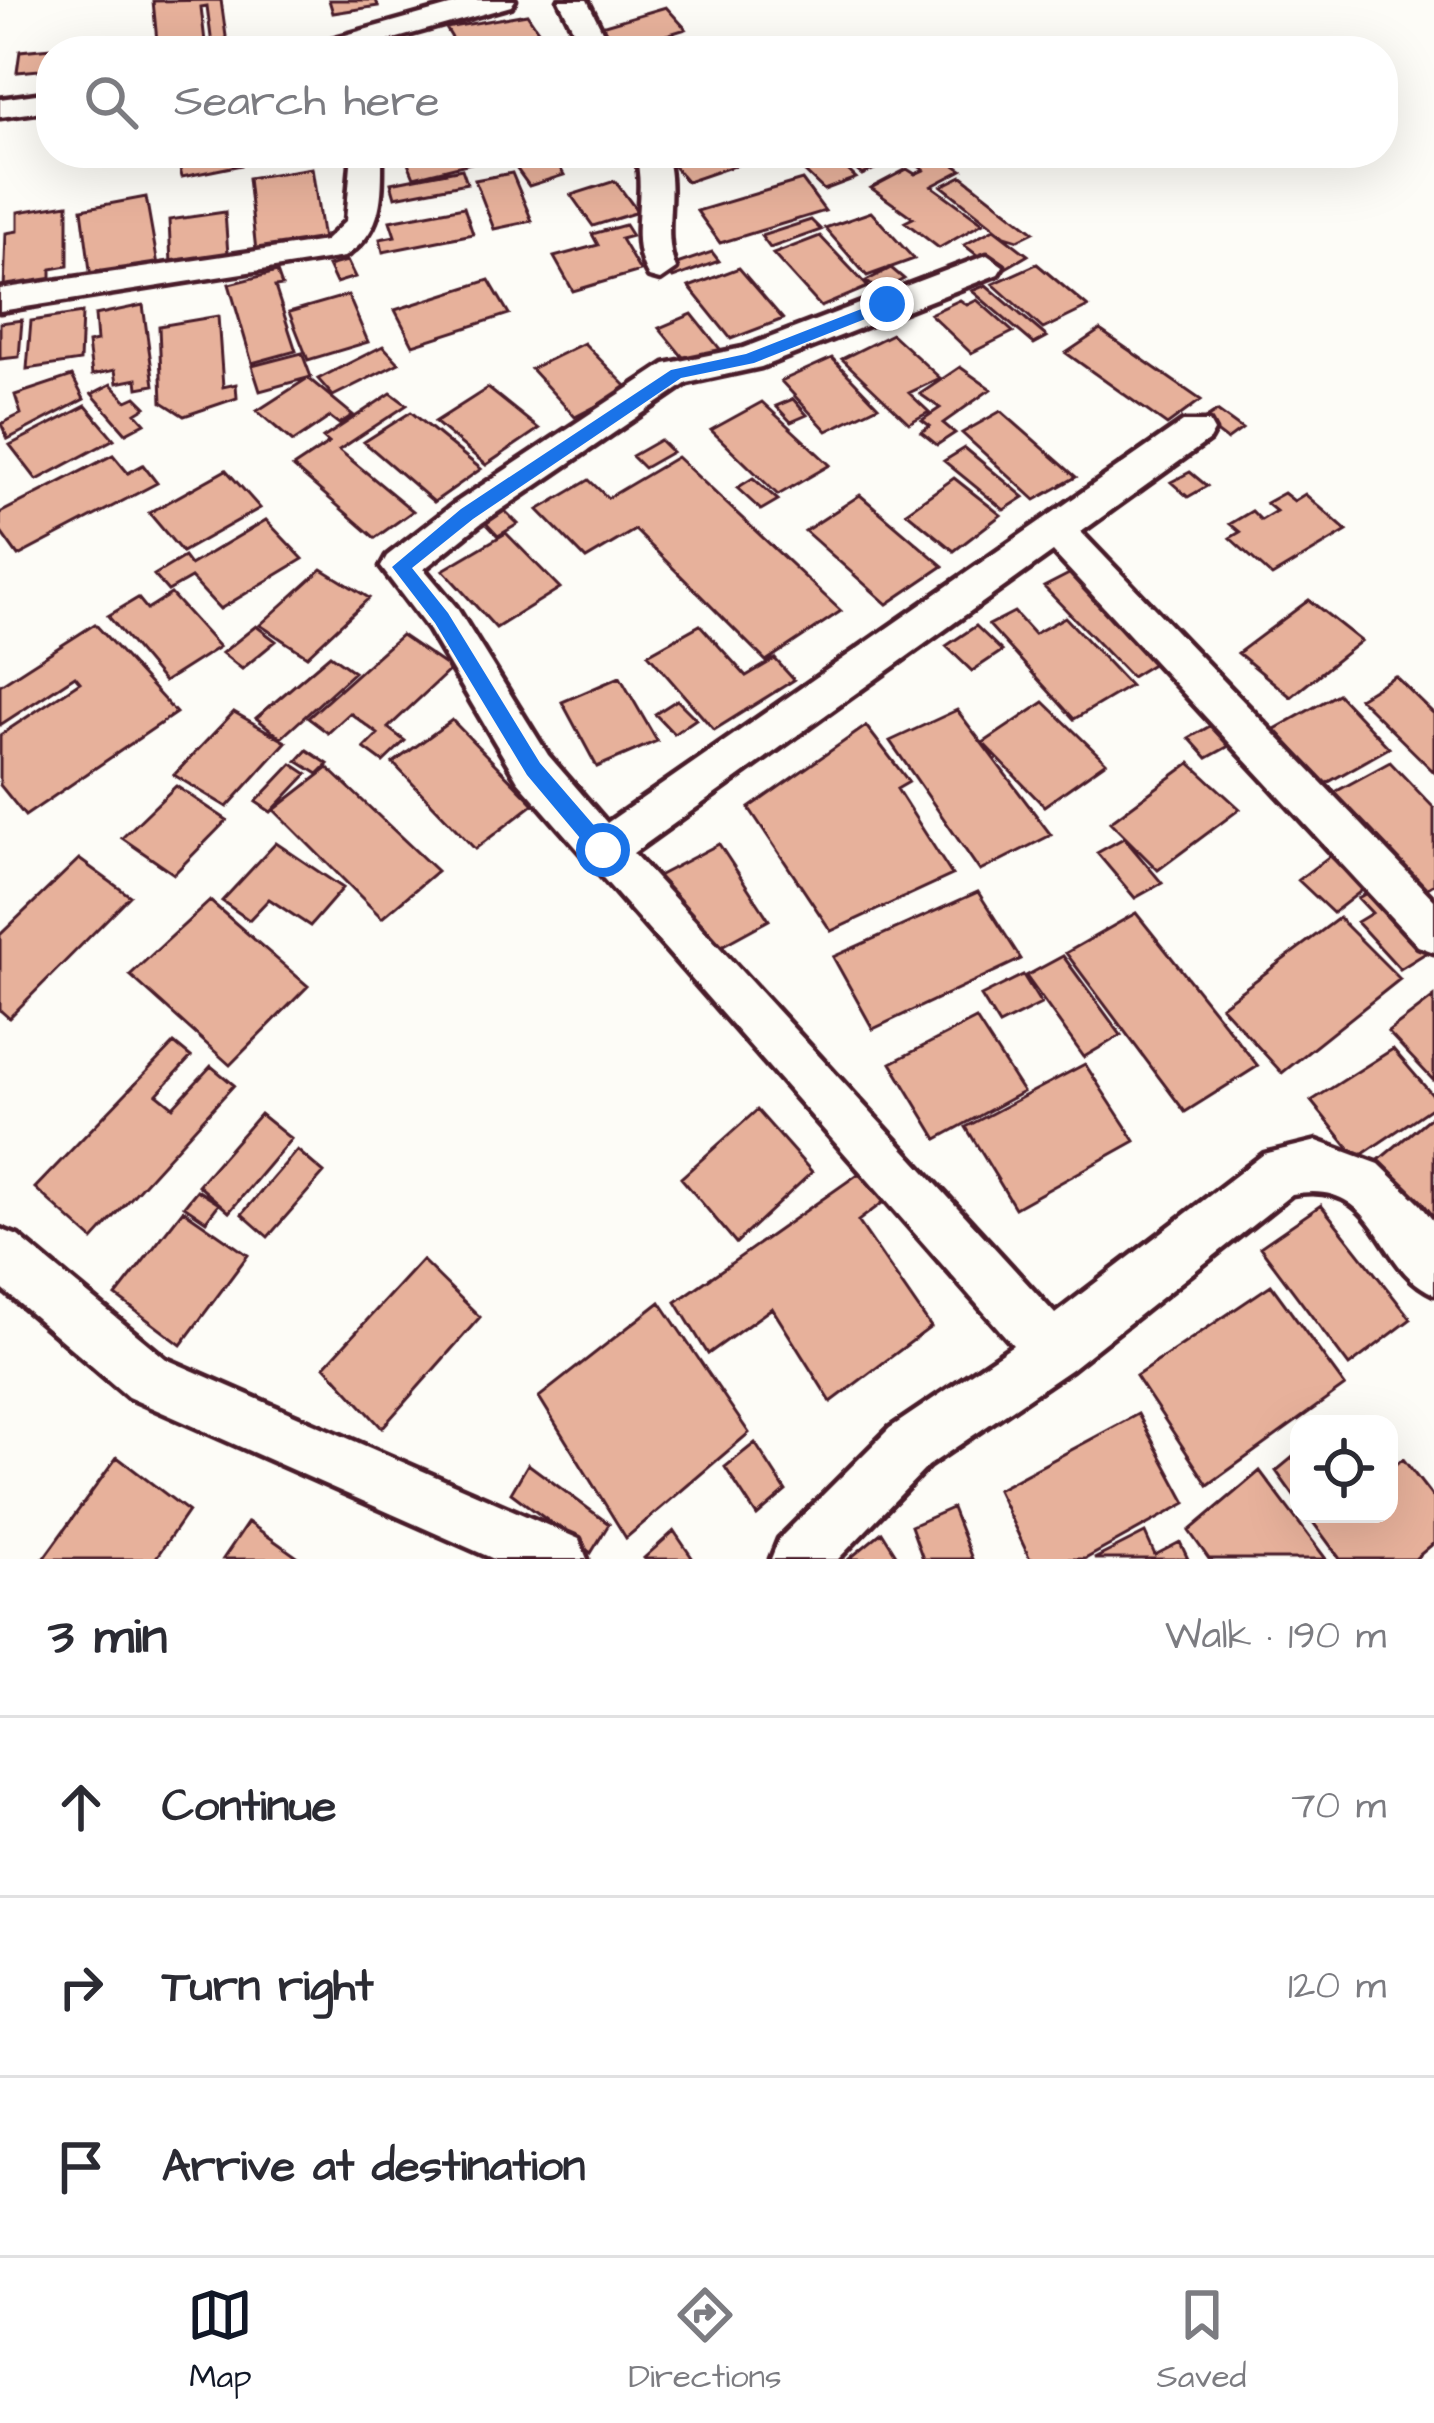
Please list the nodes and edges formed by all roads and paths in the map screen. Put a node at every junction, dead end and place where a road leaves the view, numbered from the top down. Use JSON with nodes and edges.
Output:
{"nodes":[{"id":1,"x":501,"y":0,"type":"edge"},
{"id":2,"x":572,"y":0,"type":"edge"},
{"id":3,"x":373,"y":36,"type":"edge"},
{"id":4,"x":590,"y":36,"type":"edge"},
{"id":5,"x":36,"y":103,"type":"edge"},
{"id":6,"x":0,"y":108,"type":"edge"},
{"id":7,"x":367,"y":168,"type":"edge"},
{"id":8,"x":653,"y":168,"type":"edge"},
{"id":9,"x":986,"y":266,"type":"dead end"},
{"id":10,"x":659,"y":269,"type":"dead end"},
{"id":11,"x":0,"y":300,"type":"edge"},
{"id":12,"x":1196,"y":431,"type":"dead end"},
{"id":13,"x":1053,"y":527,"type":"junction"},
{"id":14,"x":603,"y":850,"type":"junction"},
{"id":15,"x":1434,"y":932,"type":"edge"},
{"id":16,"x":0,"y":1254,"type":"edge"},
{"id":17,"x":1434,"y":1268,"type":"edge"},
{"id":18,"x":1052,"y":1350,"type":"junction"},
{"id":19,"x":559,"y":1559,"type":"edge"},
{"id":20,"x":799,"y":1559,"type":"edge"}],
"edges":[{"from":1,"to":3,"type":"street"},
{"from":2,"to":4,"type":"street"},
{"from":5,"to":6,"type":"street"},
{"from":7,"to":11,"type":"street"},
{"from":8,"to":10,"type":"street"},
{"from":9,"to":14,"type":"street"},
{"from":12,"to":13,"type":"street"},
{"from":13,"to":14,"type":"street"},
{"from":13,"to":15,"type":"street"},
{"from":14,"to":18,"type":"street"},
{"from":16,"to":19,"type":"street"},
{"from":17,"to":18,"type":"street"},
{"from":18,"to":20,"type":"street"}]}
